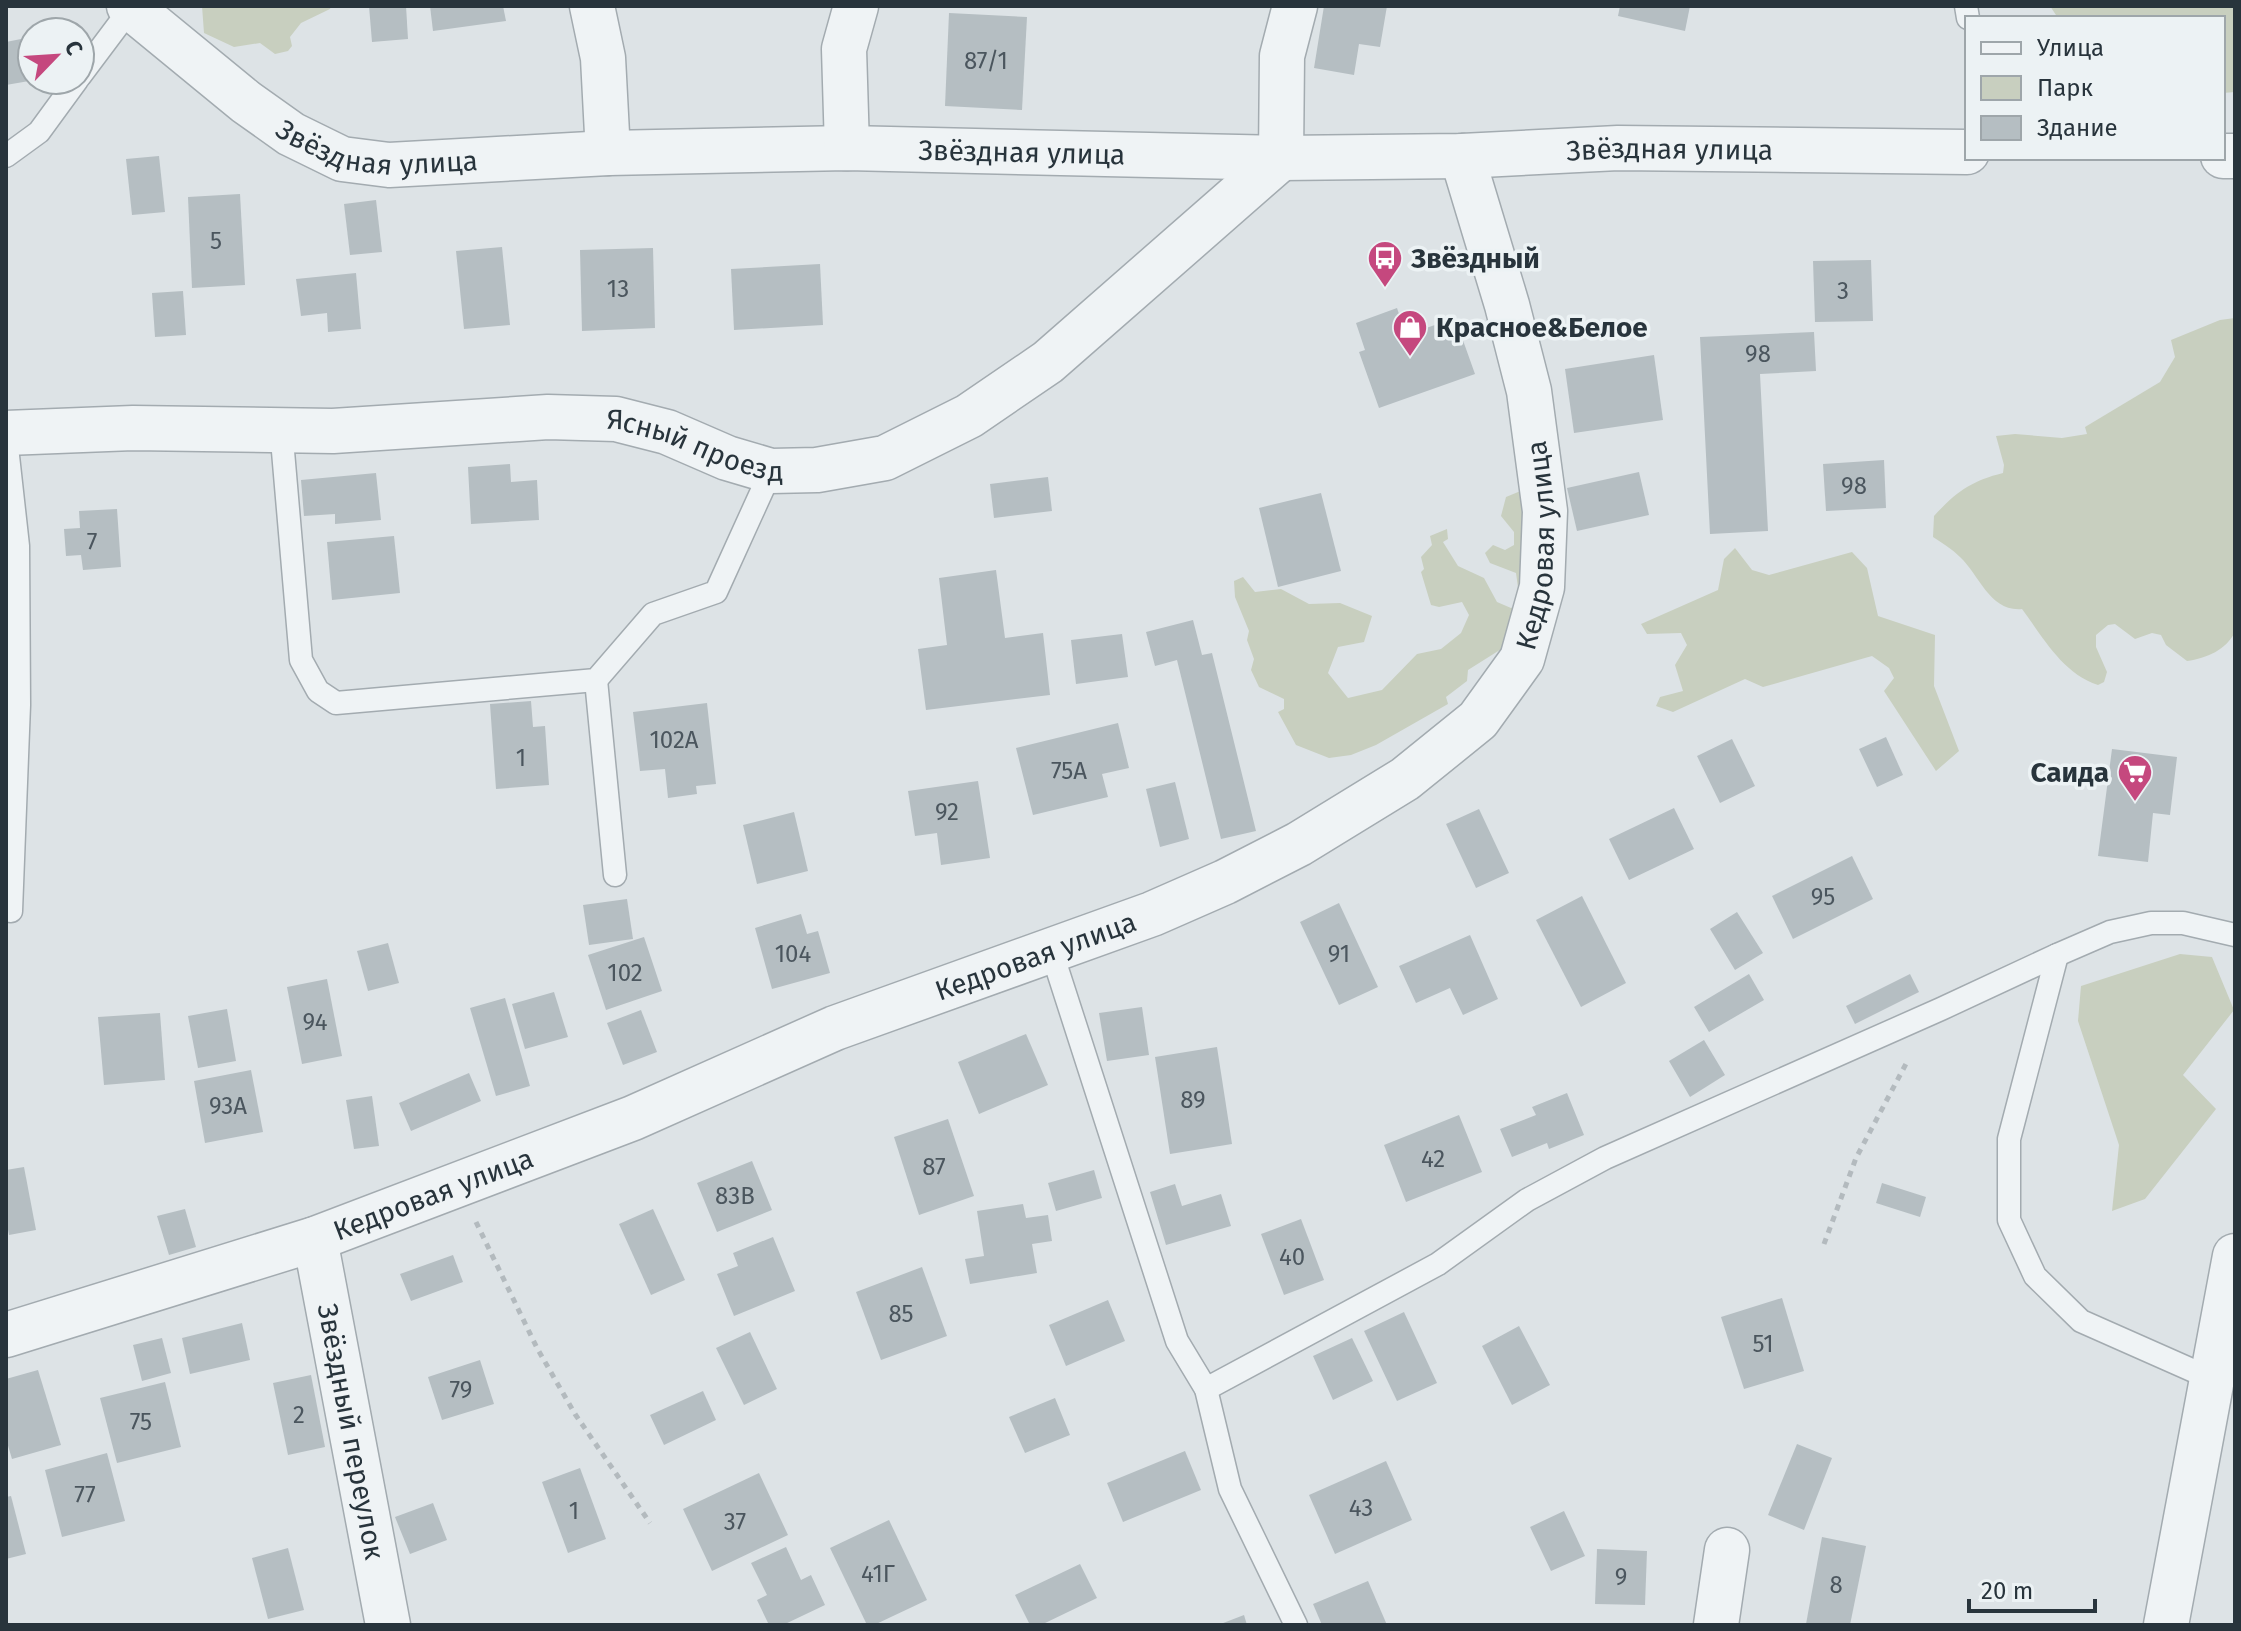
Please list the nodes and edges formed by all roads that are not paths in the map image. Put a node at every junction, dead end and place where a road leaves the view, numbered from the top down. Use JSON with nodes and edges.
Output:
{"nodes":[{"id":1,"x":592,"y":6,"type":"edge"},
{"id":2,"x":856,"y":6,"type":"edge"},
{"id":3,"x":1295,"y":6,"type":"edge"},
{"id":4,"x":130,"y":7,"type":"edge"},
{"id":5,"x":96,"y":53,"type":"edge"},
{"id":6,"x":65,"y":96,"type":"edge"},
{"id":7,"x":847,"y":148,"type":"junction"},
{"id":8,"x":1965,"y":152,"type":"edge"},
{"id":9,"x":608,"y":153,"type":"junction"},
{"id":10,"x":6,"y":156,"type":"edge"},
{"id":11,"x":1462,"y":156,"type":"junction"},
{"id":12,"x":1281,"y":158,"type":"junction"},
{"id":13,"x":281,"y":428,"type":"junction"},
{"id":14,"x":6,"y":435,"type":"edge"},
{"id":15,"x":771,"y":471,"type":"junction"},
{"id":16,"x":596,"y":680,"type":"junction"},
{"id":17,"x":615,"y":875,"type":"dead end"},
{"id":18,"x":11,"y":911,"type":"dead end"},
{"id":19,"x":2235,"y":935,"type":"edge"},
{"id":20,"x":1051,"y":950,"type":"junction"},
{"id":21,"x":2057,"y":955,"type":"junction"},
{"id":22,"x":315,"y":1239,"type":"junction"},
{"id":23,"x":2235,"y":1256,"type":"edge"},
{"id":24,"x":6,"y":1335,"type":"edge"},
{"id":25,"x":2212,"y":1379,"type":"junction"},
{"id":26,"x":1206,"y":1389,"type":"junction"},
{"id":27,"x":1727,"y":1550,"type":"dead end"},
{"id":28,"x":388,"y":1625,"type":"edge"},
{"id":29,"x":1296,"y":1625,"type":"edge"},
{"id":30,"x":1716,"y":1625,"type":"edge"},
{"id":31,"x":2166,"y":1625,"type":"edge"}],
"edges":[{"from":1,"to":9,"type":"street"},
{"from":2,"to":7,"type":"street"},
{"from":3,"to":12,"type":"street"},
{"from":4,"to":5,"type":"lane"},
{"from":4,"to":9,"type":"street","name":"Звёздная улица"},
{"from":6,"to":10,"type":"lane"},
{"from":7,"to":9,"type":"street","name":"Звёздная улица"},
{"from":7,"to":12,"type":"street","name":"Звёздная улица"},
{"from":8,"to":11,"type":"street","name":"Звёздная улица"},
{"from":11,"to":12,"type":"street","name":"Звёздная улица"},
{"from":11,"to":20,"type":"street","name":"Кедровая улица"},
{"from":12,"to":15,"type":"street","name":"Ясный проезд"},
{"from":13,"to":14,"type":"street","name":"Ясный проезд"},
{"from":13,"to":15,"type":"street","name":"Ясный проезд"},
{"from":13,"to":16,"type":"lane"},
{"from":14,"to":18,"type":"lane"},
{"from":15,"to":16,"type":"lane"},
{"from":16,"to":17,"type":"lane"},
{"from":19,"to":21,"type":"lane"},
{"from":20,"to":22,"type":"street","name":"Кедровая улица"},
{"from":20,"to":26,"type":"lane"},
{"from":21,"to":25,"type":"lane"},
{"from":21,"to":26,"type":"lane"},
{"from":22,"to":24,"type":"street","name":"Кедровая улица"},
{"from":22,"to":28,"type":"street","name":"Звёздный переулок"},
{"from":23,"to":25,"type":"street"},
{"from":25,"to":31,"type":"street"},
{"from":26,"to":29,"type":"lane"},
{"from":27,"to":30,"type":"street"}]}
